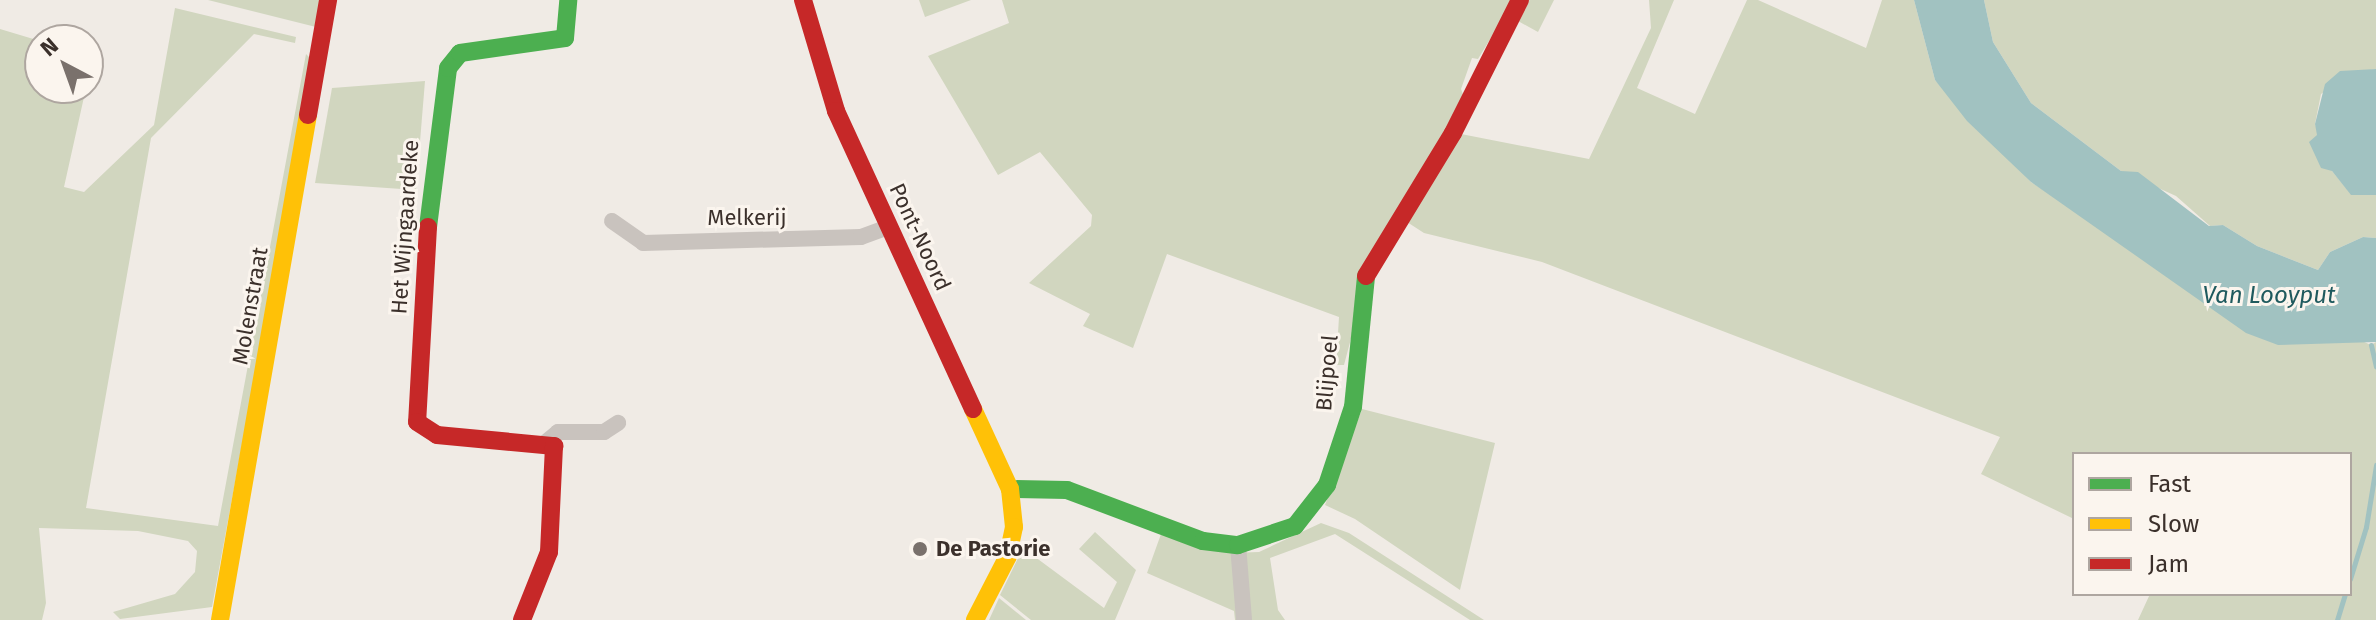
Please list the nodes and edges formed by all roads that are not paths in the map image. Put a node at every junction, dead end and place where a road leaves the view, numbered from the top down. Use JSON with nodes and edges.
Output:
{"nodes":[{"id":1,"x":328,"y":0,"type":"edge"},
{"id":2,"x":568,"y":0,"type":"edge"},
{"id":3,"x":803,"y":0,"type":"edge"},
{"id":4,"x":1520,"y":0,"type":"edge"},
{"id":5,"x":612,"y":221,"type":"dead end"},
{"id":6,"x":888,"y":227,"type":"junction"},
{"id":7,"x":618,"y":423,"type":"dead end"},
{"id":8,"x":545,"y":443,"type":"junction"},
{"id":9,"x":1010,"y":489,"type":"junction"},
{"id":10,"x":1238,"y":545,"type":"junction"},
{"id":11,"x":220,"y":620,"type":"edge"},
{"id":12,"x":522,"y":620,"type":"edge"},
{"id":13,"x":975,"y":620,"type":"edge"},
{"id":14,"x":1244,"y":620,"type":"edge"}],
"edges":[{"from":1,"to":11,"type":"street","name":"Molenstraat"},
{"from":2,"to":8,"type":"street","name":"Het Wijngaardeke"},
{"from":3,"to":6,"type":"street","name":"Pont-Noord"},
{"from":4,"to":10,"type":"street","name":"Blijpoel"},
{"from":5,"to":6,"type":"street","name":"Melkerij"},
{"from":6,"to":9,"type":"street","name":"Pont-Noord"},
{"from":7,"to":8,"type":"street","name":"Het Wijngaardeke"},
{"from":8,"to":12,"type":"street"},
{"from":9,"to":10,"type":"street","name":"Blijpoel"},
{"from":9,"to":13,"type":"street"},
{"from":10,"to":14,"type":"street"}]}
